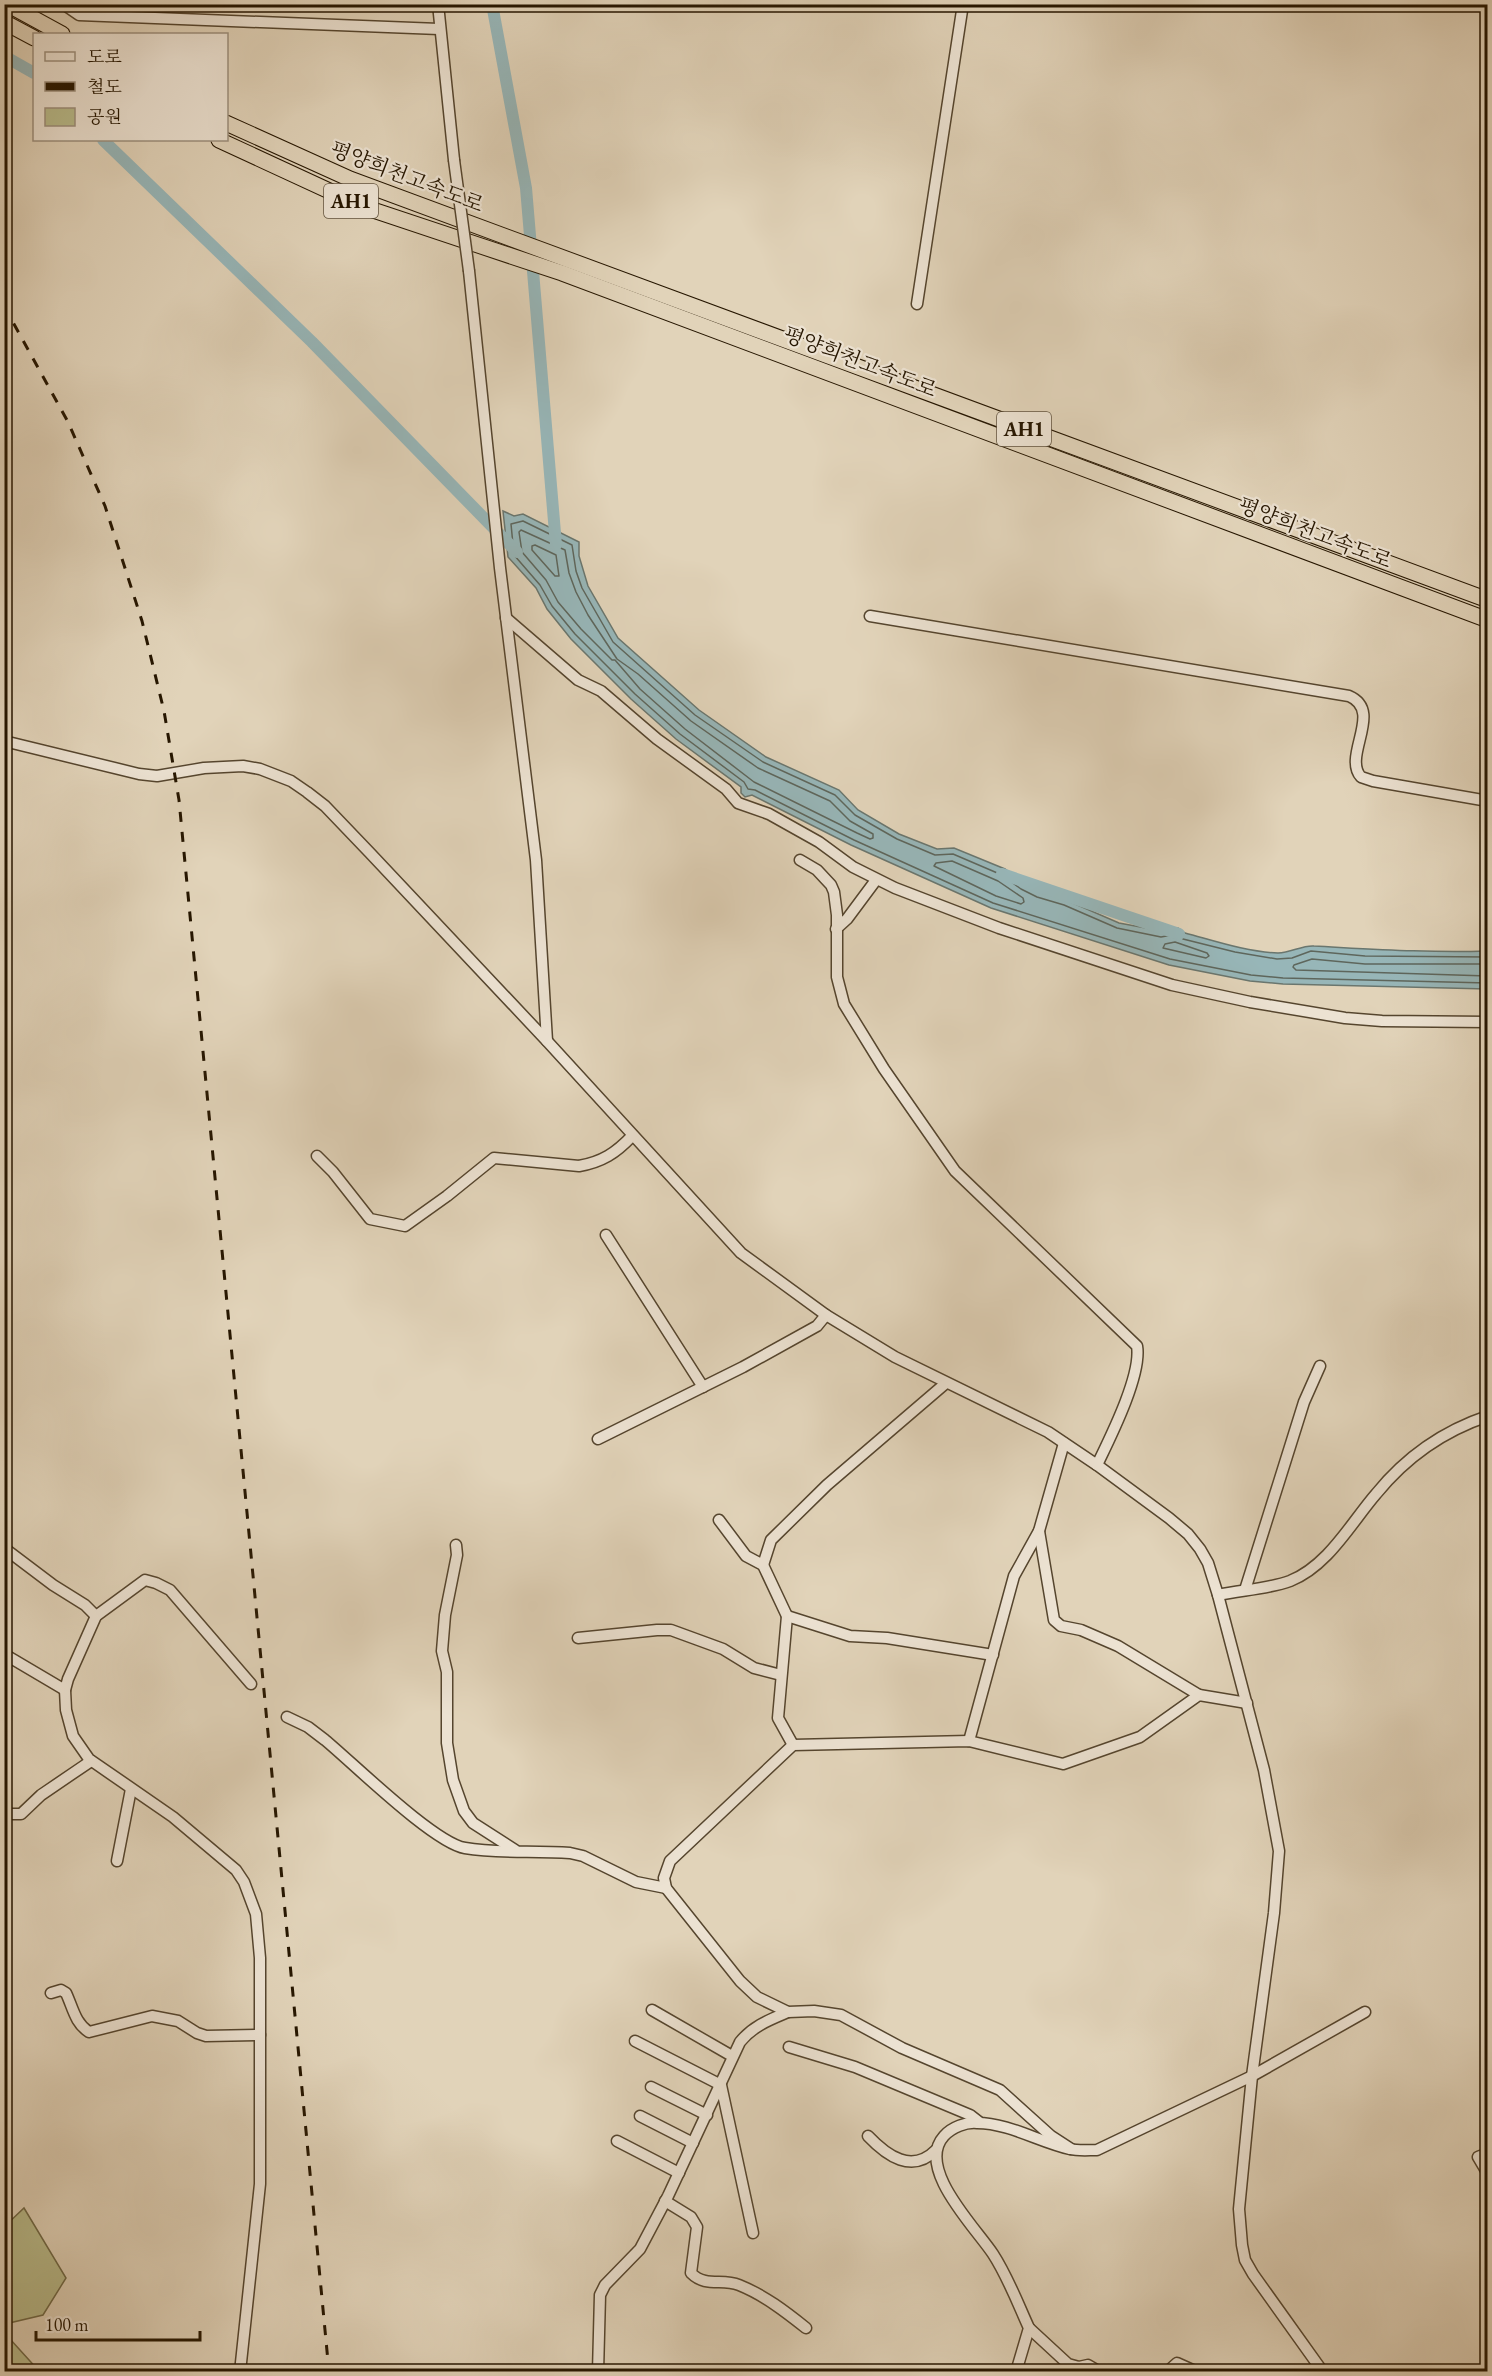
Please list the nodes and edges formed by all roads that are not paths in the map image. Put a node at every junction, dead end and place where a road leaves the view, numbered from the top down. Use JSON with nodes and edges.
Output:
{"nodes":[{"id":1,"x":7,"y":4,"type":"edge"},
{"id":2,"x":63,"y":4,"type":"edge"},
{"id":3,"x":438,"y":4,"type":"edge"},
{"id":4,"x":963,"y":4,"type":"edge"},
{"id":5,"x":4,"y":22,"type":"edge"},
{"id":6,"x":439,"y":28,"type":"junction"},
{"id":7,"x":60,"y":33,"type":"edge"},
{"id":8,"x":33,"y":38,"type":"edge"},
{"id":9,"x":228,"y":124,"type":"edge"},
{"id":10,"x":221,"y":141,"type":"edge"},
{"id":11,"x":917,"y":304,"type":"dead end"},
{"id":12,"x":1488,"y":600,"type":"edge"},
{"id":13,"x":870,"y":616,"type":"dead end"},
{"id":14,"x":506,"y":618,"type":"junction"},
{"id":15,"x":1488,"y":620,"type":"edge"},
{"id":16,"x":4,"y":741,"type":"edge"},
{"id":17,"x":1488,"y":801,"type":"edge"},
{"id":18,"x":800,"y":860,"type":"dead end"},
{"id":19,"x":876,"y":880,"type":"junction"},
{"id":20,"x":837,"y":929,"type":"junction"},
{"id":21,"x":1488,"y":1022,"type":"edge"},
{"id":22,"x":547,"y":1041,"type":"junction"},
{"id":23,"x":632,"y":1136,"type":"junction"},
{"id":24,"x":317,"y":1156,"type":"dead end"},
{"id":25,"x":606,"y":1235,"type":"dead end"},
{"id":26,"x":826,"y":1315,"type":"junction"},
{"id":27,"x":1320,"y":1366,"type":"dead end"},
{"id":28,"x":946,"y":1383,"type":"junction"},
{"id":29,"x":703,"y":1387,"type":"junction"},
{"id":30,"x":1488,"y":1416,"type":"edge"},
{"id":31,"x":598,"y":1439,"type":"dead end"},
{"id":32,"x":1064,"y":1443,"type":"junction"},
{"id":33,"x":1097,"y":1465,"type":"junction"},
{"id":34,"x":719,"y":1520,"type":"dead end"},
{"id":35,"x":1039,"y":1531,"type":"junction"},
{"id":36,"x":456,"y":1545,"type":"dead end"},
{"id":37,"x":4,"y":1548,"type":"edge"},
{"id":38,"x":763,"y":1565,"type":"junction"},
{"id":39,"x":1245,"y":1590,"type":"junction"},
{"id":40,"x":1218,"y":1595,"type":"junction"},
{"id":41,"x":96,"y":1616,"type":"junction"},
{"id":42,"x":787,"y":1616,"type":"junction"},
{"id":43,"x":578,"y":1638,"type":"dead end"},
{"id":44,"x":4,"y":1654,"type":"edge"},
{"id":45,"x":993,"y":1654,"type":"junction"},
{"id":46,"x":781,"y":1675,"type":"junction"},
{"id":47,"x":251,"y":1683,"type":"dead end"},
{"id":48,"x":65,"y":1690,"type":"junction"},
{"id":49,"x":1199,"y":1695,"type":"junction"},
{"id":50,"x":1247,"y":1703,"type":"junction"},
{"id":51,"x":287,"y":1717,"type":"dead end"},
{"id":52,"x":969,"y":1741,"type":"junction"},
{"id":53,"x":793,"y":1744,"type":"junction"},
{"id":54,"x":91,"y":1761,"type":"junction"},
{"id":55,"x":131,"y":1789,"type":"junction"},
{"id":56,"x":4,"y":1814,"type":"edge"},
{"id":57,"x":515,"y":1850,"type":"junction"},
{"id":58,"x":117,"y":1862,"type":"dead end"},
{"id":59,"x":666,"y":1888,"type":"junction"},
{"id":60,"x":51,"y":1993,"type":"dead end"},
{"id":61,"x":652,"y":2010,"type":"dead end"},
{"id":62,"x":788,"y":2012,"type":"junction"},
{"id":63,"x":1365,"y":2012,"type":"dead end"},
{"id":64,"x":260,"y":2035,"type":"junction"},
{"id":65,"x":635,"y":2041,"type":"dead end"},
{"id":66,"x":789,"y":2047,"type":"dead end"},
{"id":67,"x":732,"y":2056,"type":"junction"},
{"id":68,"x":1252,"y":2076,"type":"junction"},
{"id":69,"x":721,"y":2085,"type":"junction"},
{"id":70,"x":651,"y":2087,"type":"dead end"},
{"id":71,"x":706,"y":2115,"type":"junction"},
{"id":72,"x":640,"y":2116,"type":"dead end"},
{"id":73,"x":979,"y":2122,"type":"junction"},
{"id":74,"x":868,"y":2136,"type":"dead end"},
{"id":75,"x":617,"y":2141,"type":"dead end"},
{"id":76,"x":693,"y":2144,"type":"junction"},
{"id":77,"x":1071,"y":2149,"type":"junction"},
{"id":78,"x":936,"y":2150,"type":"junction"},
{"id":79,"x":1488,"y":2152,"type":"edge"},
{"id":80,"x":679,"y":2173,"type":"junction"},
{"id":81,"x":1488,"y":2174,"type":"edge"},
{"id":82,"x":665,"y":2201,"type":"junction"},
{"id":83,"x":753,"y":2233,"type":"dead end"},
{"id":84,"x":806,"y":2328,"type":"dead end"},
{"id":85,"x":1029,"y":2328,"type":"junction"},
{"id":86,"x":240,"y":2372,"type":"edge"},
{"id":87,"x":598,"y":2372,"type":"edge"},
{"id":88,"x":1016,"y":2372,"type":"edge"},
{"id":89,"x":1100,"y":2372,"type":"edge"},
{"id":90,"x":1167,"y":2372,"type":"edge"},
{"id":91,"x":1197,"y":2372,"type":"edge"},
{"id":92,"x":1323,"y":2372,"type":"edge"}],
"edges":[{"from":1,"to":7,"type":"highway"},
{"from":2,"to":6,"type":"street"},
{"from":3,"to":6,"type":"street"},
{"from":4,"to":11,"type":"street"},
{"from":5,"to":8,"type":"highway"},
{"from":6,"to":14,"type":"street","bridge":true},
{"from":9,"to":12,"type":"highway","name":"평양희천고속도로","number":"AH1"},
{"from":10,"to":15,"type":"highway","name":"평양희천고속도로","number":"AH1"},
{"from":13,"to":17,"type":"street"},
{"from":14,"to":19,"type":"street"},
{"from":14,"to":22,"type":"street"},
{"from":16,"to":22,"type":"street"},
{"from":18,"to":20,"type":"street"},
{"from":19,"to":20,"type":"street"},
{"from":19,"to":21,"type":"street"},
{"from":20,"to":33,"type":"street"},
{"from":22,"to":23,"type":"street"},
{"from":23,"to":24,"type":"street"},
{"from":23,"to":26,"type":"street"},
{"from":25,"to":29,"type":"street"},
{"from":26,"to":28,"type":"street"},
{"from":26,"to":29,"type":"street"},
{"from":27,"to":39,"type":"street"},
{"from":28,"to":32,"type":"street"},
{"from":28,"to":38,"type":"street"},
{"from":29,"to":31,"type":"street"},
{"from":30,"to":39,"type":"street"},
{"from":32,"to":33,"type":"street"},
{"from":32,"to":35,"type":"street"},
{"from":33,"to":40,"type":"street"},
{"from":34,"to":38,"type":"street"},
{"from":35,"to":45,"type":"street"},
{"from":35,"to":49,"type":"street"},
{"from":36,"to":57,"type":"street"},
{"from":37,"to":41,"type":"street"},
{"from":38,"to":42,"type":"street"},
{"from":39,"to":40,"type":"street"},
{"from":40,"to":50,"type":"street"},
{"from":41,"to":47,"type":"street"},
{"from":41,"to":48,"type":"street"},
{"from":42,"to":45,"type":"street"},
{"from":42,"to":46,"type":"street"},
{"from":43,"to":46,"type":"street"},
{"from":44,"to":48,"type":"street"},
{"from":45,"to":52,"type":"street"},
{"from":46,"to":53,"type":"street"},
{"from":48,"to":54,"type":"street"},
{"from":49,"to":50,"type":"street"},
{"from":49,"to":52,"type":"street"},
{"from":50,"to":68,"type":"street"},
{"from":51,"to":57,"type":"street"},
{"from":52,"to":53,"type":"street"},
{"from":53,"to":59,"type":"street"},
{"from":54,"to":55,"type":"street"},
{"from":54,"to":56,"type":"street"},
{"from":55,"to":58,"type":"street"},
{"from":55,"to":64,"type":"street"},
{"from":57,"to":59,"type":"street"},
{"from":59,"to":62,"type":"street"},
{"from":60,"to":64,"type":"street"},
{"from":61,"to":67,"type":"street"},
{"from":62,"to":67,"type":"street"},
{"from":62,"to":77,"type":"street"},
{"from":63,"to":68,"type":"street"},
{"from":64,"to":86,"type":"street"},
{"from":65,"to":69,"type":"street"},
{"from":66,"to":73,"type":"street"},
{"from":67,"to":69,"type":"street"},
{"from":68,"to":77,"type":"street"},
{"from":68,"to":92,"type":"street"},
{"from":69,"to":71,"type":"street"},
{"from":69,"to":83,"type":"street"},
{"from":70,"to":71,"type":"street"},
{"from":71,"to":76,"type":"street"},
{"from":72,"to":76,"type":"street"},
{"from":73,"to":77,"type":"street"},
{"from":73,"to":78,"type":"street"},
{"from":74,"to":78,"type":"street"},
{"from":75,"to":80,"type":"street"},
{"from":76,"to":80,"type":"street"},
{"from":78,"to":85,"type":"street"},
{"from":79,"to":81,"type":"street"},
{"from":80,"to":82,"type":"street"},
{"from":82,"to":84,"type":"street"},
{"from":82,"to":87,"type":"street"},
{"from":85,"to":88,"type":"street"},
{"from":85,"to":89,"type":"street"},
{"from":90,"to":91,"type":"street"}]}
